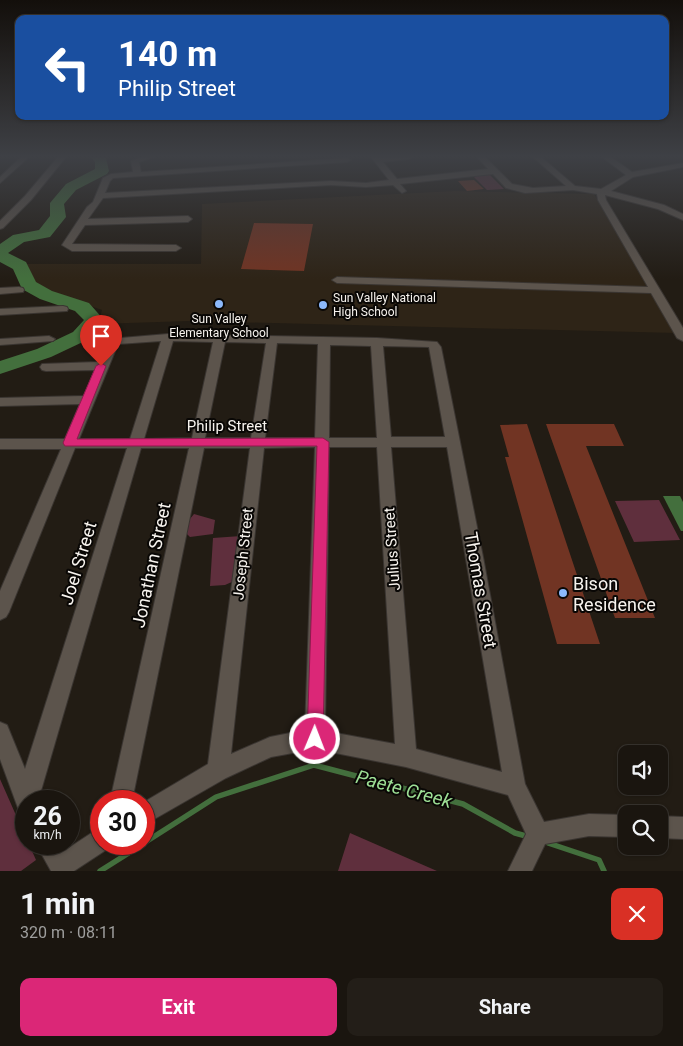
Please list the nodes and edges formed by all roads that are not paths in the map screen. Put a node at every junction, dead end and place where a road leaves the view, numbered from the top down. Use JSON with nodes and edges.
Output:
{"nodes":[{"id":1,"x":28,"y":198,"type":"edge"},
{"id":2,"x":99,"y":198,"type":"edge"},
{"id":3,"x":602,"y":198,"type":"edge"},
{"id":4,"x":629,"y":198,"type":"edge"},
{"id":5,"x":683,"y":217,"type":"edge"},
{"id":6,"x":188,"y":219,"type":"dead end"},
{"id":7,"x":81,"y":222,"type":"junction"},
{"id":8,"x":0,"y":226,"type":"edge"},
{"id":9,"x":176,"y":248,"type":"dead end"},
{"id":10,"x":337,"y":280,"type":"dead end"},
{"id":11,"x":19,"y":290,"type":"dead end"},
{"id":12,"x":655,"y":290,"type":"junction"},
{"id":13,"x":0,"y":291,"type":"edge"},
{"id":14,"x":63,"y":309,"type":"dead end"},
{"id":15,"x":0,"y":312,"type":"edge"},
{"id":16,"x":168,"y":337,"type":"junction"},
{"id":17,"x":220,"y":338,"type":"junction"},
{"id":18,"x":683,"y":338,"type":"edge"},
{"id":19,"x":49,"y":339,"type":"dead end"},
{"id":20,"x":272,"y":339,"type":"junction"},
{"id":21,"x":324,"y":340,"type":"junction"},
{"id":22,"x":376,"y":341,"type":"junction"},
{"id":23,"x":0,"y":342,"type":"edge"},
{"id":24,"x":101,"y":366,"type":"junction"},
{"id":25,"x":46,"y":368,"type":"dead end"},
{"id":26,"x":87,"y":400,"type":"junction"},
{"id":27,"x":0,"y":402,"type":"edge"},
{"id":28,"x":256,"y":442,"type":"junction"},
{"id":29,"x":323,"y":442,"type":"junction"},
{"id":30,"x":384,"y":442,"type":"junction"},
{"id":31,"x":454,"y":442,"type":"junction"},
{"id":32,"x":69,"y":443,"type":"junction"},
{"id":33,"x":136,"y":443,"type":"junction"},
{"id":34,"x":197,"y":443,"type":"junction"},
{"id":35,"x":1,"y":447,"type":"edge"},
{"id":36,"x":0,"y":612,"type":"edge"},
{"id":37,"x":0,"y":732,"type":"edge"},
{"id":38,"x":315,"y":739,"type":"junction"},
{"id":39,"x":406,"y":757,"type":"junction"},
{"id":40,"x":218,"y":770,"type":"junction"},
{"id":41,"x":515,"y":786,"type":"junction"},
{"id":42,"x":23,"y":790,"type":"edge"},
{"id":43,"x":30,"y":790,"type":"edge"},
{"id":44,"x":123,"y":790,"type":"edge"},
{"id":45,"x":155,"y":807,"type":"edge"},
{"id":46,"x":618,"y":826,"type":"edge"},
{"id":47,"x":668,"y":827,"type":"edge"},
{"id":48,"x":683,"y":828,"type":"edge"},
{"id":49,"x":538,"y":834,"type":"junction"},
{"id":50,"x":53,"y":855,"type":"edge"},
{"id":51,"x":79,"y":855,"type":"edge"},
{"id":52,"x":520,"y":871,"type":"edge"}],
"edges":[{"from":1,"to":8,"type":"street"},
{"from":2,"to":7,"type":"street"},
{"from":3,"to":12,"type":"street"},
{"from":4,"to":5,"type":"street"},
{"from":6,"to":7,"type":"street"},
{"from":7,"to":9,"type":"street"},
{"from":10,"to":12,"type":"street"},
{"from":11,"to":13,"type":"street"},
{"from":12,"to":18,"type":"street"},
{"from":14,"to":15,"type":"street"},
{"from":16,"to":17,"type":"street"},
{"from":16,"to":24,"type":"street"},
{"from":16,"to":33,"type":"street","name":"Joel Street"},
{"from":17,"to":20,"type":"street"},
{"from":17,"to":34,"type":"street","name":"Jonathan Street"},
{"from":19,"to":23,"type":"street"},
{"from":20,"to":21,"type":"street"},
{"from":20,"to":28,"type":"street","name":"Joseph Street"},
{"from":21,"to":22,"type":"street"},
{"from":21,"to":29,"type":"street"},
{"from":22,"to":30,"type":"street","name":"Julius Street"},
{"from":22,"to":31,"type":"street","name":"Thomas Street"},
{"from":24,"to":25,"type":"street"},
{"from":24,"to":26,"type":"street"},
{"from":26,"to":27,"type":"street"},
{"from":26,"to":32,"type":"street"},
{"from":28,"to":29,"type":"street","name":"Philip Street"},
{"from":28,"to":34,"type":"street","name":"Philip Street"},
{"from":28,"to":40,"type":"street","name":"Joseph Street"},
{"from":29,"to":30,"type":"street","name":"Philip Street"},
{"from":29,"to":38,"type":"street"},
{"from":30,"to":31,"type":"street","name":"Philip Street"},
{"from":30,"to":39,"type":"street","name":"Julius Street"},
{"from":31,"to":41,"type":"street","name":"Thomas Street"},
{"from":32,"to":33,"type":"street","name":"Philip Street"},
{"from":32,"to":35,"type":"street","name":"Philip Street"},
{"from":32,"to":36,"type":"street"},
{"from":33,"to":34,"type":"street","name":"Philip Street"},
{"from":33,"to":43,"type":"street","name":"Joel Street"},
{"from":34,"to":44,"type":"street","name":"Jonathan Street"},
{"from":37,"to":42,"type":"street"},
{"from":38,"to":39,"type":"street"},
{"from":38,"to":40,"type":"street"},
{"from":39,"to":41,"type":"street"},
{"from":40,"to":45,"type":"street"},
{"from":41,"to":49,"type":"street","name":"Thomas Street"},
{"from":46,"to":49,"type":"street"},
{"from":47,"to":48,"type":"street"},
{"from":49,"to":52,"type":"street"},
{"from":50,"to":51,"type":"street"}]}
